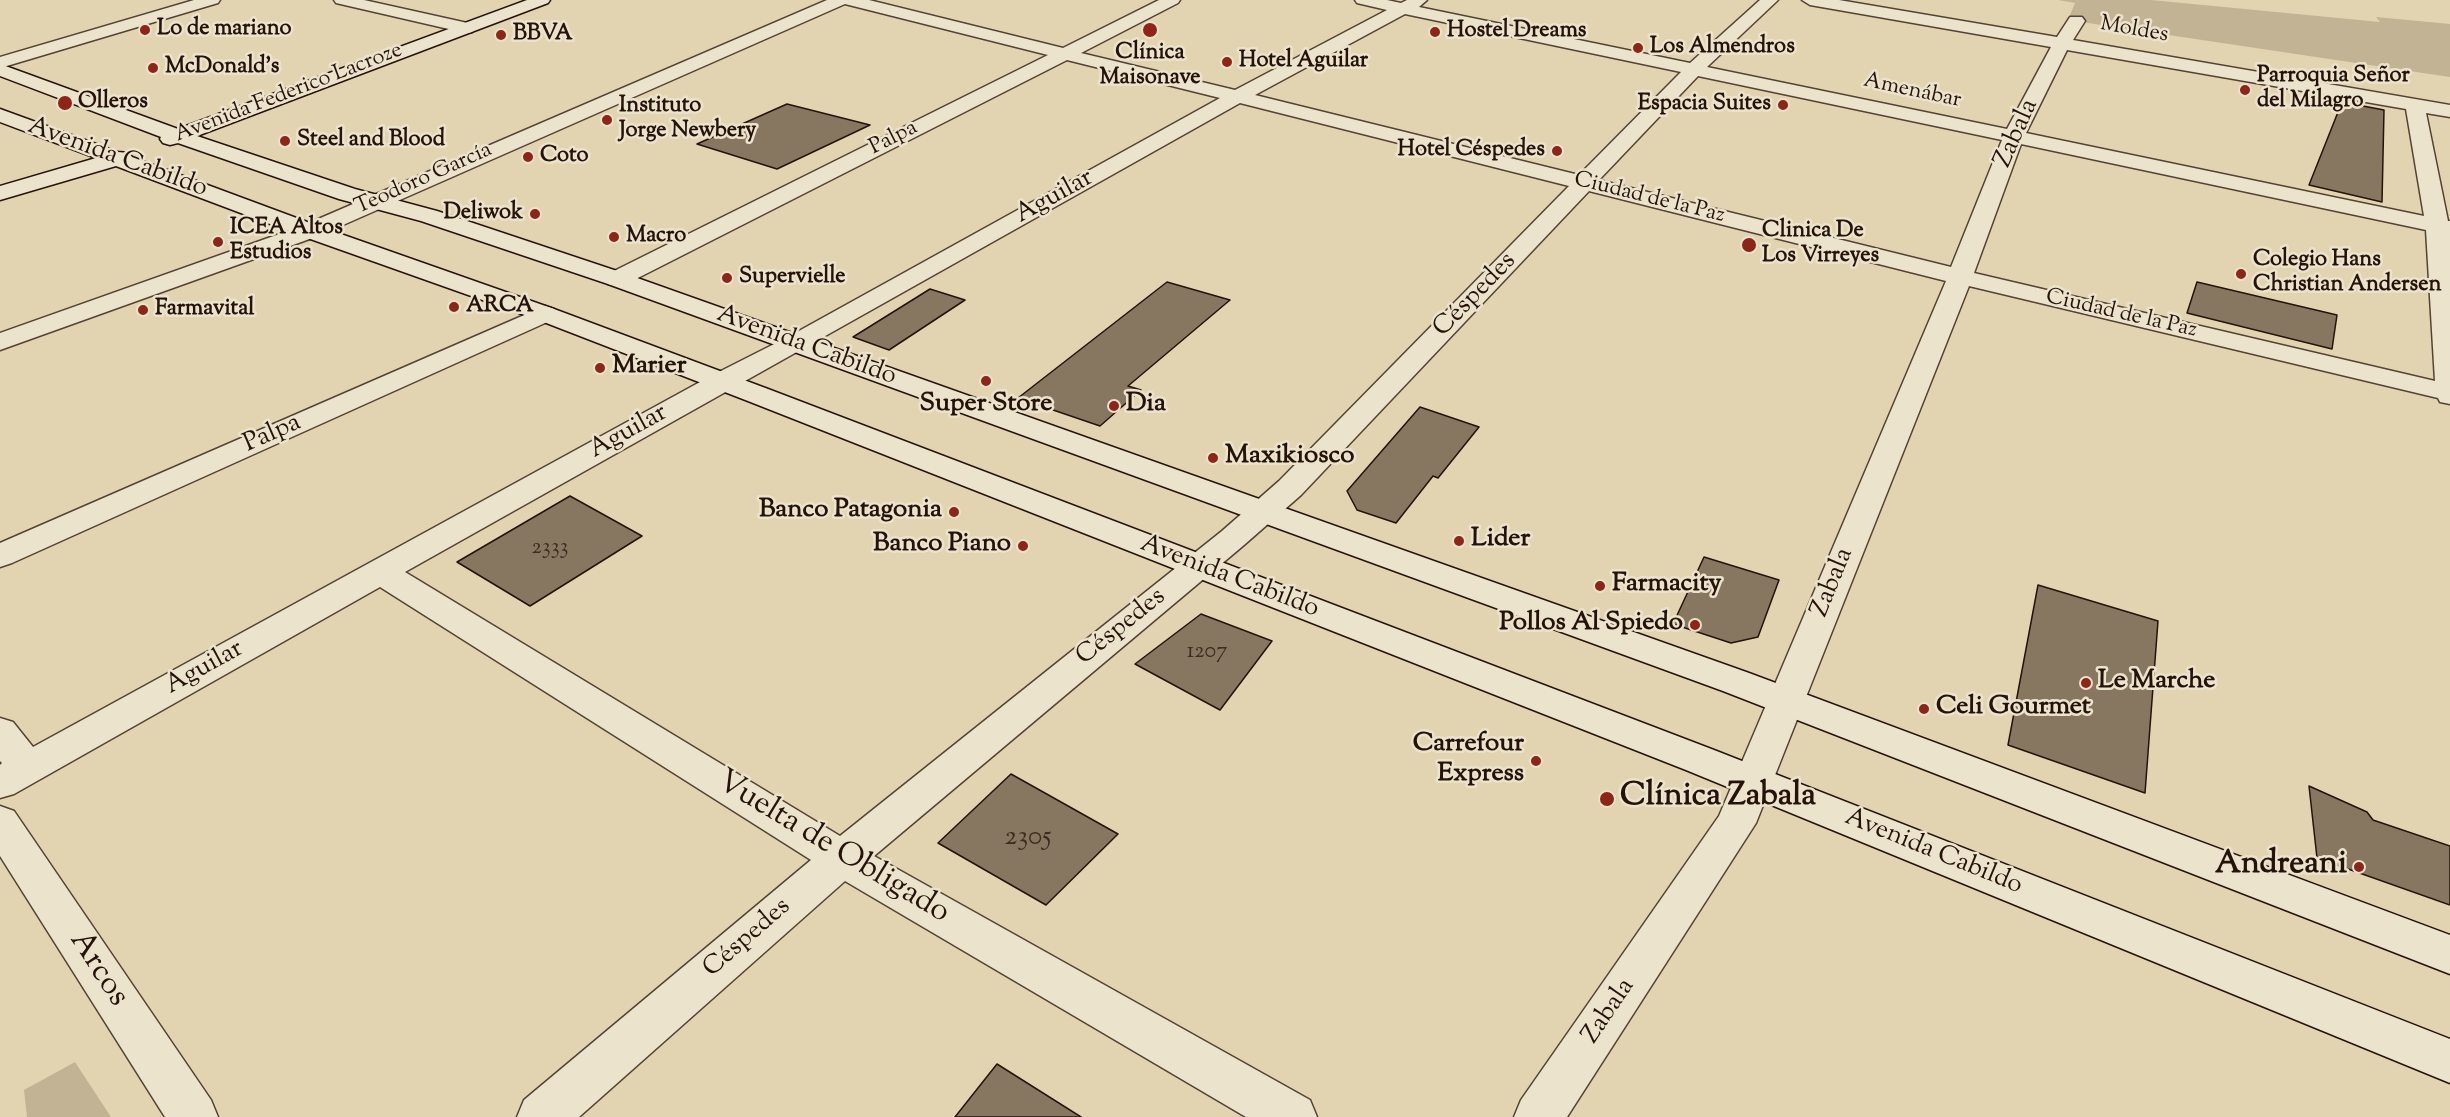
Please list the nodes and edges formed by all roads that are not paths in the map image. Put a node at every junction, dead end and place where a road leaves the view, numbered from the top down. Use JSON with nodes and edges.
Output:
{"nodes":[{"id":1,"x":212,"y":0,"type":"edge"},
{"id":2,"x":342,"y":0,"type":"edge"},
{"id":3,"x":542,"y":0,"type":"edge"},
{"id":4,"x":841,"y":0,"type":"edge"},
{"id":5,"x":849,"y":0,"type":"edge"},
{"id":6,"x":1172,"y":0,"type":"edge"},
{"id":7,"x":1363,"y":0,"type":"edge"},
{"id":8,"x":1770,"y":0,"type":"edge"},
{"id":9,"x":1810,"y":0,"type":"edge"},
{"id":10,"x":1412,"y":4,"type":"edge"},
{"id":11,"x":466,"y":28,"type":"junction"},
{"id":12,"x":2069,"y":32,"type":"junction"},
{"id":13,"x":1062,"y":54,"type":"junction"},
{"id":14,"x":0,"y":63,"type":"edge"},
{"id":15,"x":1694,"y":69,"type":"junction"},
{"id":16,"x":0,"y":70,"type":"edge"},
{"id":17,"x":1237,"y":97,"type":"junction"},
{"id":18,"x":2415,"y":105,"type":"junction"},
{"id":19,"x":2450,"y":111,"type":"edge"},
{"id":20,"x":0,"y":115,"type":"edge"},
{"id":21,"x":180,"y":136,"type":"junction"},
{"id":22,"x":2013,"y":138,"type":"junction"},
{"id":23,"x":116,"y":159,"type":"junction"},
{"id":24,"x":1586,"y":183,"type":"junction"},
{"id":25,"x":0,"y":193,"type":"edge"},
{"id":26,"x":375,"y":201,"type":"junction"},
{"id":27,"x":2444,"y":227,"type":"edge"},
{"id":28,"x":309,"y":231,"type":"junction"},
{"id":29,"x":1960,"y":276,"type":"junction"},
{"id":30,"x":617,"y":279,"type":"junction"},
{"id":31,"x":545,"y":314,"type":"junction"},
{"id":32,"x":0,"y":342,"type":"edge"},
{"id":33,"x":796,"y":343,"type":"junction"},
{"id":34,"x":721,"y":382,"type":"junction"},
{"id":35,"x":2450,"y":394,"type":"edge"},
{"id":36,"x":1264,"y":512,"type":"junction"},
{"id":37,"x":0,"y":556,"type":"edge"},
{"id":38,"x":1198,"y":566,"type":"junction"},
{"id":39,"x":379,"y":572,"type":"junction"},
{"id":40,"x":1785,"y":701,"type":"junction"},
{"id":41,"x":0,"y":732,"type":"edge"},
{"id":42,"x":14,"y":776,"type":"edge"},
{"id":43,"x":1754,"y":782,"type":"junction"},
{"id":44,"x":0,"y":822,"type":"edge"},
{"id":45,"x":842,"y":858,"type":"junction"},
{"id":46,"x":2450,"y":956,"type":"edge"},
{"id":47,"x":2450,"y":1061,"type":"edge"},
{"id":48,"x":193,"y":1117,"type":"edge"},
{"id":49,"x":542,"y":1117,"type":"edge"},
{"id":50,"x":1292,"y":1117,"type":"edge"},
{"id":51,"x":1539,"y":1117,"type":"edge"}],
"edges":[{"from":1,"to":14,"type":"street"},
{"from":2,"to":11,"type":"street"},
{"from":3,"to":11,"type":"street","name":"Avenida Federico Lacroze"},
{"from":4,"to":26,"type":"street","name":"Teodoro García"},
{"from":5,"to":13,"type":"street","name":"Ciudad de la Paz"},
{"from":6,"to":13,"type":"street","name":"Palpa"},
{"from":7,"to":10,"type":"street","name":"Amenábar"},
{"from":8,"to":15,"type":"street","name":"Céspedes"},
{"from":9,"to":12,"type":"street","name":"Moldes"},
{"from":10,"to":15,"type":"street","name":"Amenábar"},
{"from":10,"to":17,"type":"street","name":"Aguilar"},
{"from":11,"to":21,"type":"street","name":"Avenida Federico Lacroze"},
{"from":12,"to":18,"type":"street","name":"Moldes"},
{"from":12,"to":22,"type":"street","name":"Zabala"},
{"from":13,"to":17,"type":"street","name":"Ciudad de la Paz"},
{"from":13,"to":30,"type":"street","name":"Palpa"},
{"from":15,"to":22,"type":"street","name":"Amenábar"},
{"from":15,"to":24,"type":"street","name":"Céspedes"},
{"from":16,"to":21,"type":"street","name":"Avenida Cabildo"},
{"from":17,"to":24,"type":"street","name":"Ciudad de la Paz"},
{"from":17,"to":33,"type":"street","name":"Aguilar"},
{"from":18,"to":19,"type":"street","name":"Moldes"},
{"from":18,"to":27,"type":"street"},
{"from":20,"to":23,"type":"street","name":"Avenida Cabildo"},
{"from":21,"to":23,"type":"street","name":"Avenida Federico Lacroze"},
{"from":21,"to":26,"type":"street","name":"Avenida Cabildo"},
{"from":22,"to":27,"type":"street","name":"Amenábar"},
{"from":22,"to":29,"type":"street","name":"Zabala"},
{"from":23,"to":25,"type":"street","name":"Avenida Federico Lacroze"},
{"from":23,"to":28,"type":"street","name":"Avenida Cabildo"},
{"from":24,"to":29,"type":"street","name":"Ciudad de la Paz"},
{"from":24,"to":36,"type":"street","name":"Céspedes"},
{"from":26,"to":28,"type":"street","name":"Teodoro García"},
{"from":26,"to":30,"type":"street","name":"Avenida Cabildo"},
{"from":27,"to":35,"type":"street"},
{"from":28,"to":31,"type":"street","name":"Avenida Cabildo"},
{"from":28,"to":32,"type":"street","name":"Teodoro García"},
{"from":29,"to":35,"type":"street","name":"Ciudad de la Paz"},
{"from":29,"to":40,"type":"street","name":"Zabala"},
{"from":30,"to":33,"type":"street","name":"Avenida Cabildo"},
{"from":31,"to":34,"type":"street","name":"Avenida Cabildo"},
{"from":31,"to":37,"type":"street","name":"Palpa"},
{"from":33,"to":34,"type":"street","name":"Aguilar"},
{"from":33,"to":36,"type":"street","name":"Avenida Cabildo"},
{"from":34,"to":38,"type":"street","name":"Avenida Cabildo"},
{"from":34,"to":39,"type":"street","name":"Aguilar"},
{"from":36,"to":38,"type":"street","name":"Céspedes"},
{"from":36,"to":40,"type":"street","name":"Avenida Cabildo"},
{"from":38,"to":43,"type":"street","name":"Avenida Cabildo"},
{"from":38,"to":45,"type":"street","name":"Céspedes"},
{"from":39,"to":42,"type":"street","name":"Aguilar"},
{"from":39,"to":45,"type":"street","name":"Vuelta de Obligado"},
{"from":40,"to":43,"type":"street","name":"Zabala"},
{"from":40,"to":46,"type":"street","name":"Avenida Cabildo"},
{"from":41,"to":42,"type":"street"},
{"from":43,"to":47,"type":"street","name":"Avenida Cabildo"},
{"from":43,"to":51,"type":"street","name":"Zabala"},
{"from":44,"to":48,"type":"street","name":"Arcos"},
{"from":45,"to":49,"type":"street","name":"Céspedes"},
{"from":45,"to":50,"type":"street","name":"Vuelta de Obligado"}]}
